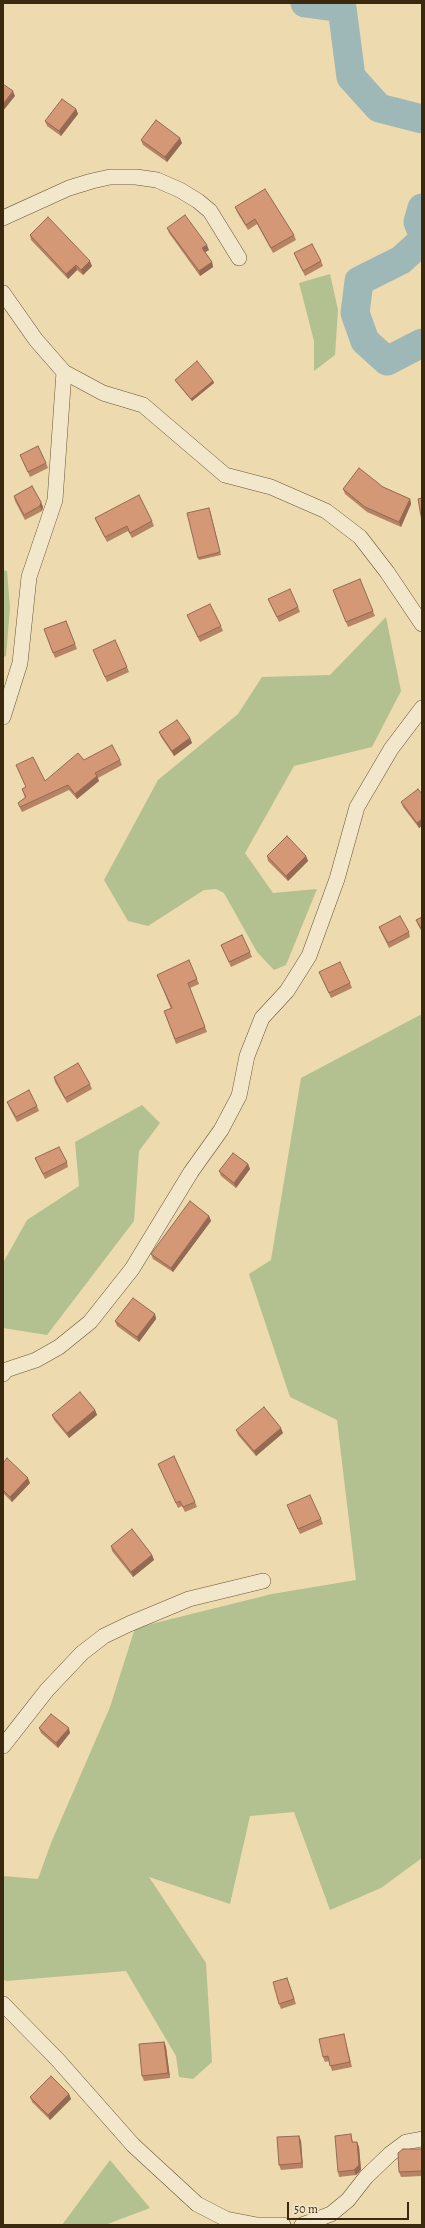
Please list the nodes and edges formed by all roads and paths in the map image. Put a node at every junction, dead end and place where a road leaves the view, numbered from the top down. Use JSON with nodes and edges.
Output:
{"nodes":[{"id":1,"x":3,"y":218,"type":"edge"},
{"id":2,"x":239,"y":258,"type":"dead end"},
{"id":3,"x":3,"y":293,"type":"edge"},
{"id":4,"x":64,"y":372,"type":"junction"},
{"id":5,"x":422,"y":624,"type":"edge"},
{"id":6,"x":422,"y":708,"type":"edge"},
{"id":7,"x":3,"y":717,"type":"edge"},
{"id":8,"x":3,"y":1374,"type":"edge"},
{"id":9,"x":263,"y":1581,"type":"dead end"},
{"id":10,"x":3,"y":1746,"type":"edge"},
{"id":11,"x":3,"y":2004,"type":"edge"},
{"id":12,"x":422,"y":2139,"type":"edge"},
{"id":13,"x":283,"y":2225,"type":"edge"},
{"id":14,"x":302,"y":2225,"type":"edge"}],
"edges":[{"from":1,"to":2,"type":"street"},
{"from":3,"to":4,"type":"street"},
{"from":4,"to":5,"type":"street"},
{"from":4,"to":7,"type":"street"},
{"from":6,"to":8,"type":"street"},
{"from":9,"to":10,"type":"street"},
{"from":11,"to":13,"type":"street"},
{"from":12,"to":14,"type":"street"}]}
